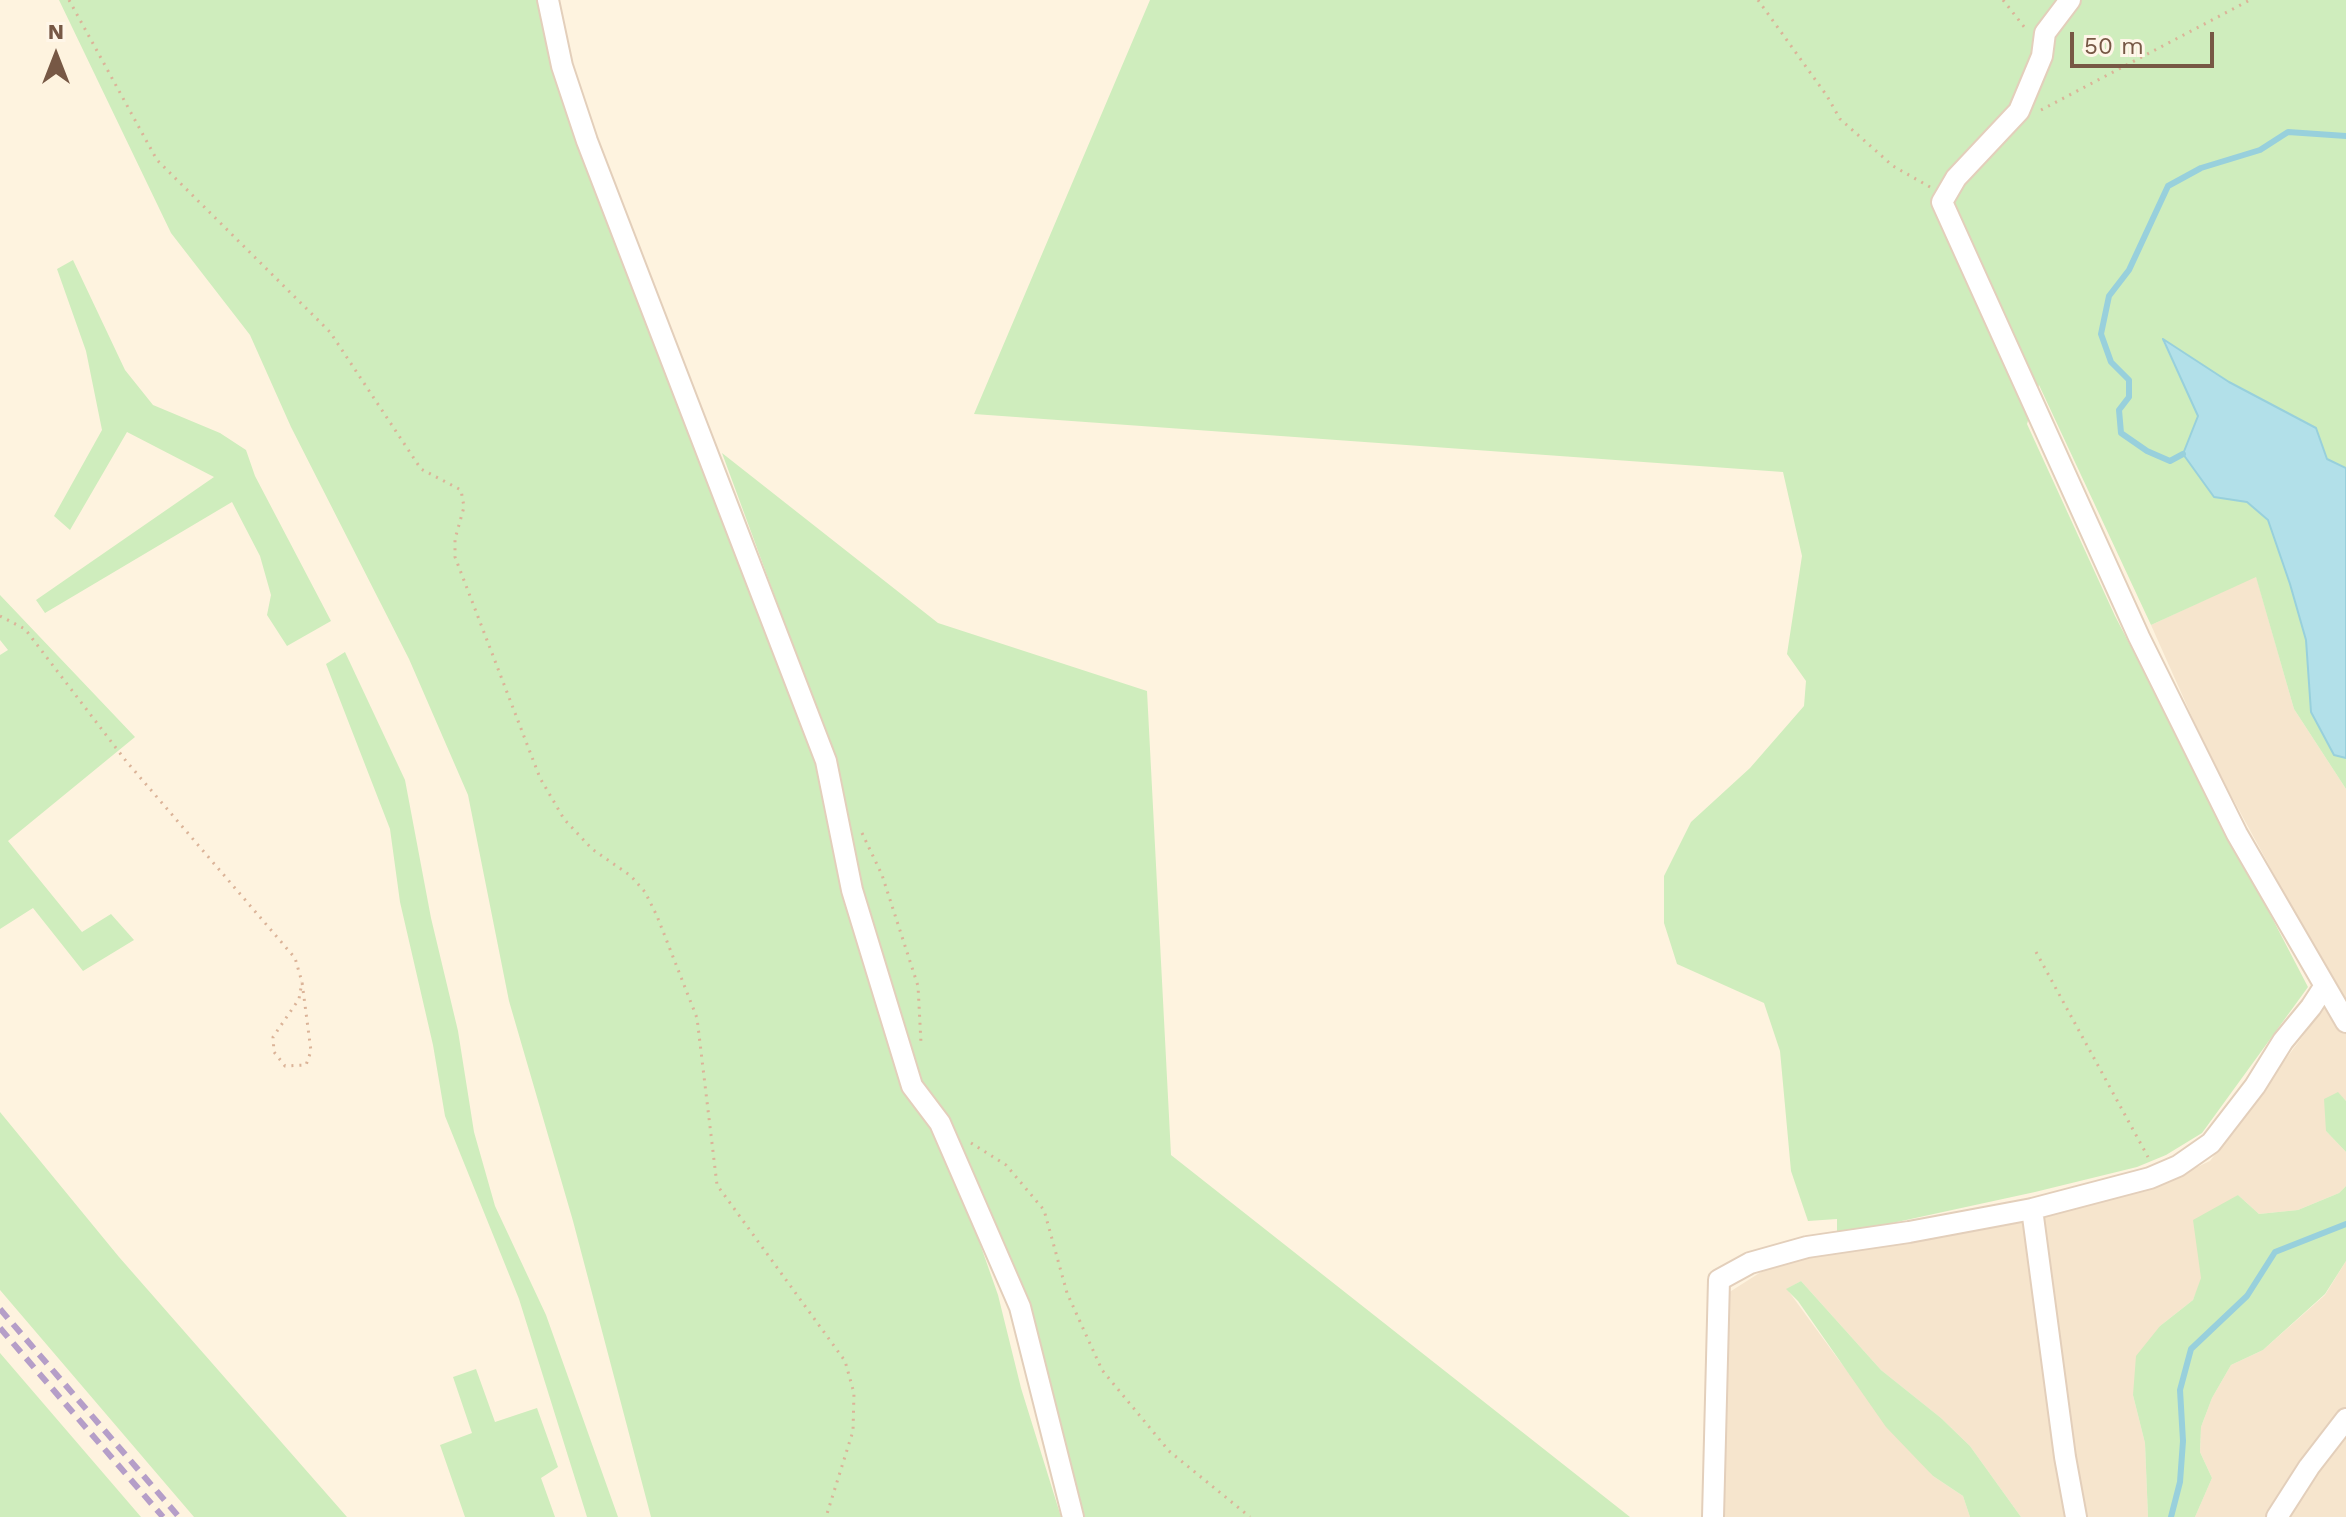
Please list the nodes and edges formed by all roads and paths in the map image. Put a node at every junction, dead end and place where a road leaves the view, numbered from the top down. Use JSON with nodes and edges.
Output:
{"nodes":[{"id":1,"x":69,"y":0,"type":"edge"},
{"id":2,"x":548,"y":0,"type":"edge"},
{"id":3,"x":1758,"y":0,"type":"edge"},
{"id":4,"x":2003,"y":0,"type":"edge"},
{"id":5,"x":2070,"y":0,"type":"edge"},
{"id":6,"x":2250,"y":0,"type":"edge"},
{"id":7,"x":2045,"y":33,"type":"junction"},
{"id":8,"x":2040,"y":111,"type":"dead end"},
{"id":9,"x":1942,"y":202,"type":"junction"},
{"id":10,"x":0,"y":616,"type":"edge"},
{"id":11,"x":861,"y":832,"type":"dead end"},
{"id":12,"x":2036,"y":952,"type":"dead end"},
{"id":13,"x":302,"y":982,"type":"junction"},
{"id":14,"x":2324,"y":987,"type":"junction"},
{"id":15,"x":2346,"y":1022,"type":"edge"},
{"id":16,"x":921,"y":1049,"type":"dead end"},
{"id":17,"x":967,"y":1140,"type":"dead end"},
{"id":18,"x":2158,"y":1175,"type":"junction"},
{"id":19,"x":2032,"y":1209,"type":"junction"},
{"id":20,"x":2346,"y":1419,"type":"edge"},
{"id":21,"x":826,"y":1517,"type":"edge"},
{"id":22,"x":1073,"y":1517,"type":"edge"},
{"id":23,"x":1250,"y":1517,"type":"edge"},
{"id":24,"x":1713,"y":1517,"type":"edge"},
{"id":25,"x":2076,"y":1517,"type":"edge"},
{"id":26,"x":2277,"y":1517,"type":"edge"}],
"edges":[{"from":1,"to":21,"type":"path"},
{"from":2,"to":22,"type":"street"},
{"from":3,"to":9,"type":"path"},
{"from":4,"to":7,"type":"path"},
{"from":5,"to":7,"type":"street"},
{"from":6,"to":8,"type":"path"},
{"from":7,"to":9,"type":"street"},
{"from":9,"to":14,"type":"street"},
{"from":10,"to":13,"type":"path"},
{"from":11,"to":16,"type":"path"},
{"from":12,"to":18,"type":"path"},
{"from":13,"to":13,"type":"path"},
{"from":14,"to":15,"type":"street"},
{"from":14,"to":18,"type":"street"},
{"from":17,"to":23,"type":"path"},
{"from":18,"to":19,"type":"street"},
{"from":19,"to":24,"type":"street"},
{"from":19,"to":25,"type":"street"},
{"from":20,"to":26,"type":"street"}]}
